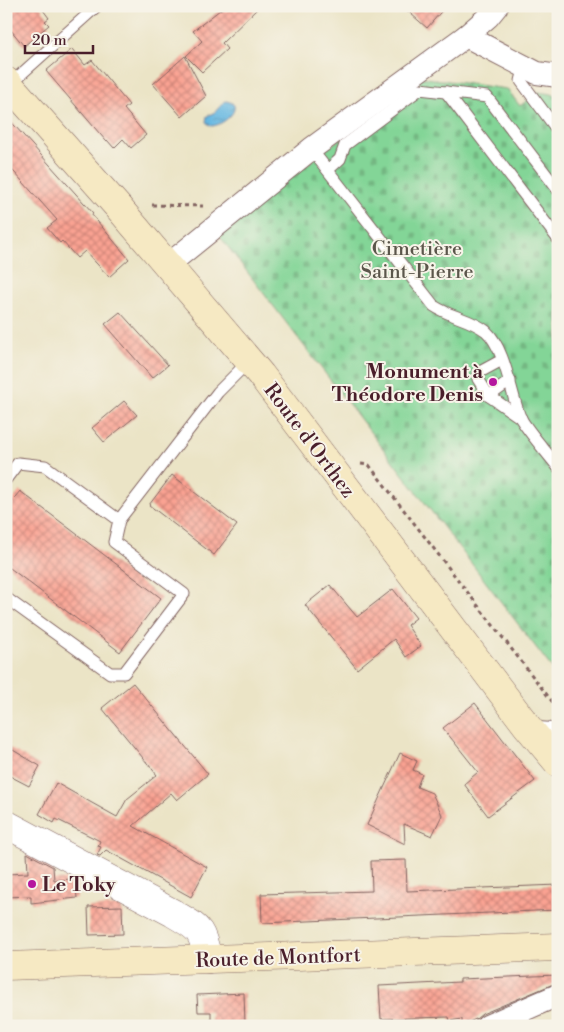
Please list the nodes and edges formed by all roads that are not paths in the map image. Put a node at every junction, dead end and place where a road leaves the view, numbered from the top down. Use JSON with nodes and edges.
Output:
{"nodes":[{"id":1,"x":97,"y":6,"type":"edge"},
{"id":2,"x":497,"y":6,"type":"edge"},
{"id":3,"x":466,"y":36,"type":"junction"},
{"id":4,"x":525,"y":66,"type":"junction"},
{"id":5,"x":558,"y":76,"type":"edge"},
{"id":6,"x":8,"y":83,"type":"edge"},
{"id":7,"x":446,"y":92,"type":"junction"},
{"id":8,"x":558,"y":131,"type":"edge"},
{"id":9,"x":311,"y":149,"type":"junction"},
{"id":10,"x":328,"y":170,"type":"junction"},
{"id":11,"x":558,"y":190,"type":"edge"},
{"id":12,"x":558,"y":239,"type":"edge"},
{"id":13,"x":168,"y":265,"type":"junction"},
{"id":14,"x":502,"y":360,"type":"junction"},
{"id":15,"x":249,"y":361,"type":"junction"},
{"id":16,"x":510,"y":381,"type":"junction"},
{"id":17,"x":489,"y":396,"type":"junction"},
{"id":18,"x":521,"y":418,"type":"junction"},
{"id":19,"x":558,"y":467,"type":"edge"},
{"id":20,"x":6,"y":479,"type":"edge"},
{"id":21,"x":119,"y":520,"type":"junction"},
{"id":22,"x":6,"y":598,"type":"edge"},
{"id":23,"x":527,"y":726,"type":"junction"},
{"id":24,"x":558,"y":729,"type":"edge"},
{"id":25,"x":558,"y":763,"type":"edge"},
{"id":26,"x":6,"y":824,"type":"edge"},
{"id":27,"x":555,"y":948,"type":"edge"},
{"id":28,"x":208,"y":959,"type":"junction"},
{"id":29,"x":6,"y":966,"type":"edge"},
{"id":30,"x":558,"y":995,"type":"edge"},
{"id":31,"x":487,"y":1026,"type":"edge"}],
"edges":[{"from":1,"to":6,"type":"lane"},
{"from":2,"to":3,"type":"street"},
{"from":3,"to":4,"type":"street"},
{"from":3,"to":9,"type":"street"},
{"from":4,"to":5,"type":"street"},
{"from":4,"to":8,"type":"lane"},
{"from":6,"to":13,"type":"main road","name":"Route d'Orthez"},
{"from":7,"to":10,"type":"lane"},
{"from":7,"to":11,"type":"lane"},
{"from":7,"to":12,"type":"lane"},
{"from":9,"to":10,"type":"lane"},
{"from":9,"to":13,"type":"street"},
{"from":10,"to":14,"type":"lane"},
{"from":13,"to":15,"type":"main road","name":"Route d'Orthez"},
{"from":14,"to":16,"type":"lane"},
{"from":14,"to":17,"type":"lane"},
{"from":15,"to":21,"type":"lane"},
{"from":15,"to":23,"type":"main road","name":"Route d'Orthez"},
{"from":16,"to":17,"type":"lane"},
{"from":16,"to":18,"type":"lane"},
{"from":17,"to":18,"type":"lane"},
{"from":18,"to":19,"type":"lane"},
{"from":20,"to":21,"type":"lane"},
{"from":21,"to":22,"type":"lane"},
{"from":23,"to":24,"type":"lane"},
{"from":23,"to":25,"type":"main road","name":"Route d'Orthez"},
{"from":26,"to":28,"type":"street"},
{"from":27,"to":28,"type":"main road","name":"Route de Montfort"},
{"from":28,"to":29,"type":"main road","name":"Route de Montfort"},
{"from":30,"to":31,"type":"street"}]}
